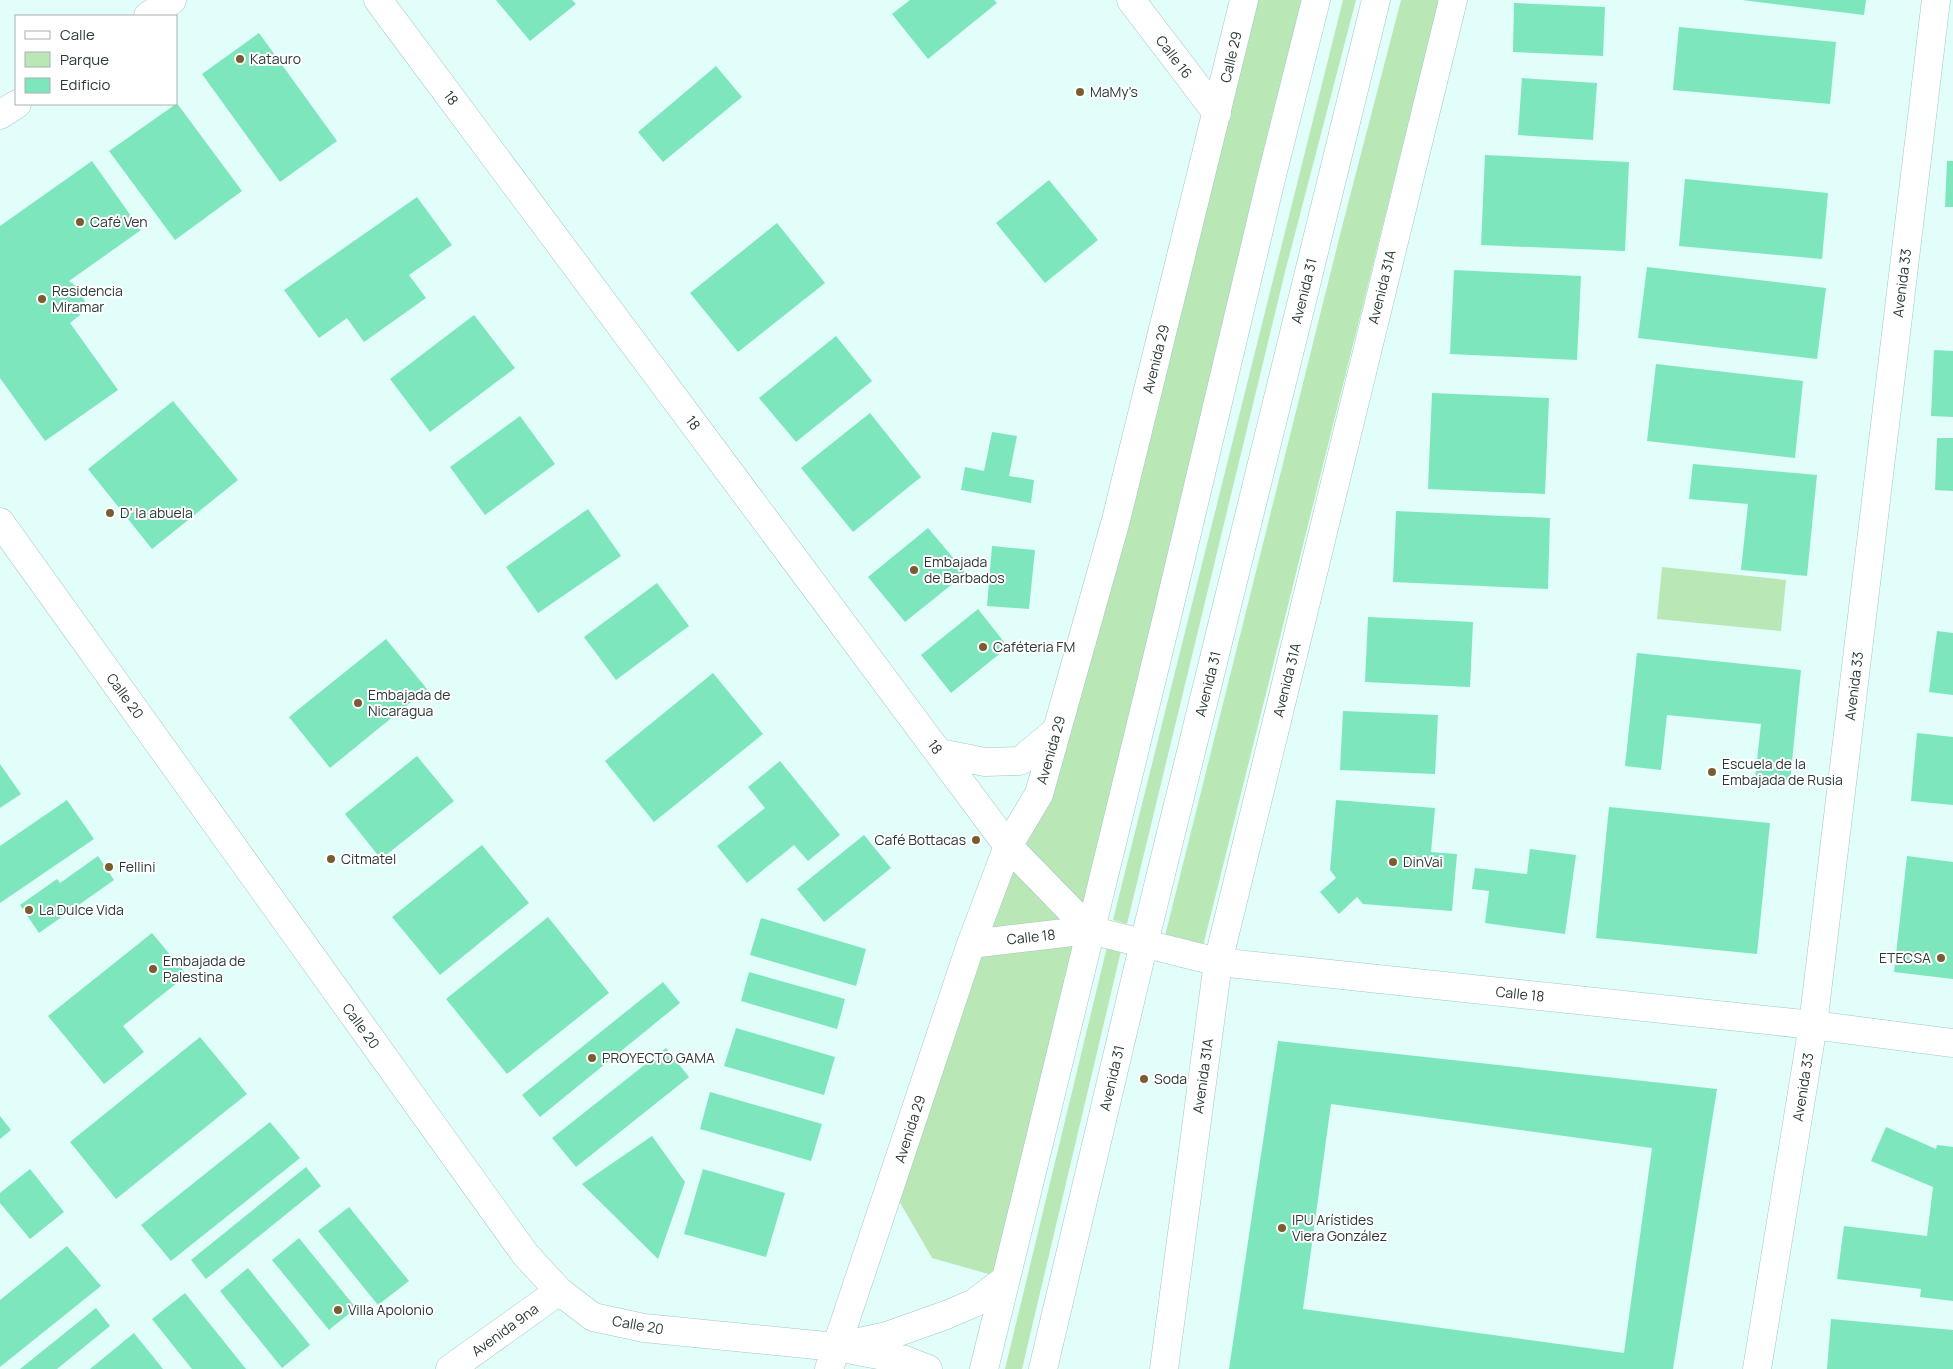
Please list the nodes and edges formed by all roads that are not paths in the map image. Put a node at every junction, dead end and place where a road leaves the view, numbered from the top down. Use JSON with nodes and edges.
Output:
{"nodes":[{"id":1,"x":172,"y":0,"type":"edge"},
{"id":2,"x":378,"y":0,"type":"edge"},
{"id":3,"x":1131,"y":0,"type":"edge"},
{"id":4,"x":1244,"y":0,"type":"edge"},
{"id":5,"x":1316,"y":0,"type":"edge"},
{"id":6,"x":1376,"y":0,"type":"edge"},
{"id":7,"x":1453,"y":0,"type":"edge"},
{"id":8,"x":1936,"y":0,"type":"edge"},
{"id":9,"x":150,"y":15,"type":"edge"},
{"id":10,"x":15,"y":105,"type":"edge"},
{"id":11,"x":1217,"y":113,"type":"junction"},
{"id":12,"x":0,"y":115,"type":"edge"},
{"id":13,"x":0,"y":522,"type":"edge"},
{"id":14,"x":1057,"y":730,"type":"junction"},
{"id":15,"x":940,"y":753,"type":"junction"},
{"id":16,"x":1008,"y":846,"type":"junction"},
{"id":17,"x":1090,"y":930,"type":"junction"},
{"id":18,"x":1144,"y":943,"type":"junction"},
{"id":19,"x":971,"y":944,"type":"junction"},
{"id":20,"x":1218,"y":962,"type":"junction"},
{"id":21,"x":1814,"y":1025,"type":"junction"},
{"id":22,"x":1953,"y":1042,"type":"edge"},
{"id":23,"x":1006,"y":1279,"type":"junction"},
{"id":24,"x":559,"y":1291,"type":"junction"},
{"id":25,"x":832,"y":1358,"type":"edge"},
{"id":26,"x":450,"y":1369,"type":"edge"},
{"id":27,"x":854,"y":1369,"type":"edge"},
{"id":28,"x":928,"y":1369,"type":"edge"},
{"id":29,"x":984,"y":1369,"type":"edge"},
{"id":30,"x":1043,"y":1369,"type":"edge"},
{"id":31,"x":1164,"y":1369,"type":"edge"},
{"id":32,"x":1757,"y":1369,"type":"edge"}],
"edges":[{"from":1,"to":9,"type":"street"},
{"from":2,"to":15,"type":"street","name":"18"},
{"from":3,"to":11,"type":"street","name":"Calle 16"},
{"from":4,"to":11,"type":"street","name":"Calle 29"},
{"from":5,"to":17,"type":"street"},
{"from":6,"to":18,"type":"street","name":"Avenida 31"},
{"from":7,"to":20,"type":"street","name":"Avenida 31A"},
{"from":8,"to":21,"type":"street","name":"Avenida 33"},
{"from":10,"to":12,"type":"street"},
{"from":11,"to":14,"type":"street","name":"Avenida 29"},
{"from":13,"to":24,"type":"street","name":"Calle 20"},
{"from":14,"to":15,"type":"street"},
{"from":14,"to":16,"type":"street","name":"Avenida 29"},
{"from":15,"to":16,"type":"street","name":"18"},
{"from":16,"to":17,"type":"street"},
{"from":16,"to":19,"type":"street","name":"Avenida 29"},
{"from":17,"to":18,"type":"street","name":"Calle 18"},
{"from":17,"to":19,"type":"street","name":"Calle 18"},
{"from":17,"to":23,"type":"street"},
{"from":18,"to":20,"type":"street","name":"Calle 18"},
{"from":18,"to":30,"type":"street","name":"Avenida 31"},
{"from":19,"to":25,"type":"street","name":"Avenida 29"},
{"from":20,"to":21,"type":"street","name":"Calle 18"},
{"from":20,"to":31,"type":"street","name":"Avenida 31A"},
{"from":21,"to":22,"type":"street","name":"Calle 18"},
{"from":21,"to":32,"type":"street","name":"Avenida 33"},
{"from":23,"to":25,"type":"street"},
{"from":23,"to":29,"type":"street"},
{"from":24,"to":25,"type":"street","name":"Calle 20"},
{"from":24,"to":26,"type":"street","name":"Avenida 9na"},
{"from":25,"to":27,"type":"street"},
{"from":25,"to":28,"type":"street"}]}
